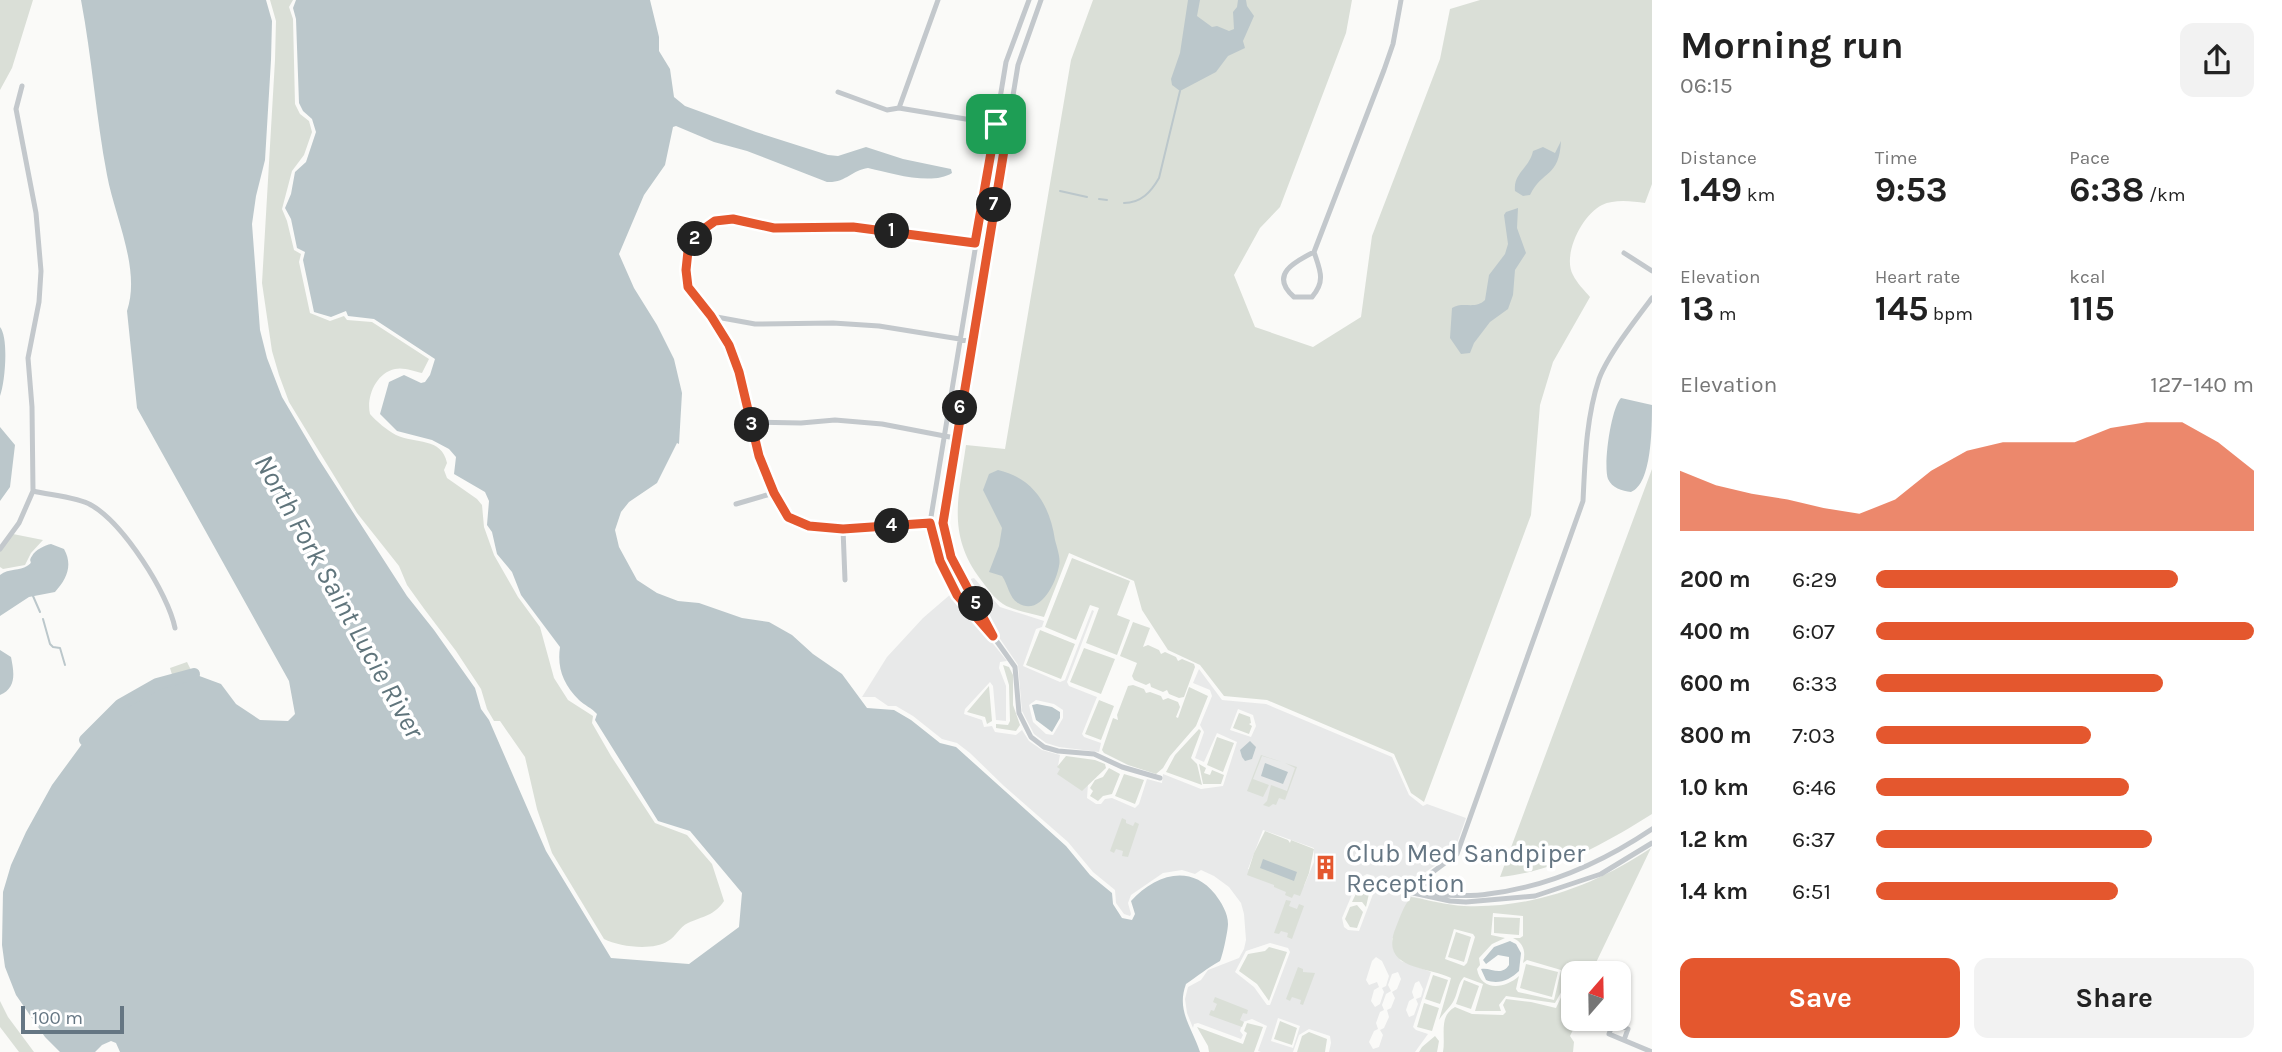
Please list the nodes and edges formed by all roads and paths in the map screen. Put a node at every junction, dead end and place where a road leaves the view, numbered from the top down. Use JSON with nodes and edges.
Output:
{"nodes":[{"id":1,"x":937,"y":0,"type":"edge"},
{"id":2,"x":1029,"y":0,"type":"edge"},
{"id":3,"x":1041,"y":0,"type":"edge"},
{"id":4,"x":1401,"y":0,"type":"edge"},
{"id":5,"x":1022,"y":18,"type":"junction"},
{"id":6,"x":1033,"y":22,"type":"junction"},
{"id":7,"x":22,"y":86,"type":"dead end"},
{"id":8,"x":838,"y":92,"type":"dead end"},
{"id":9,"x":899,"y":108,"type":"junction"},
{"id":10,"x":996,"y":124,"type":"junction"},
{"id":11,"x":1008,"y":126,"type":"junction"},
{"id":12,"x":975,"y":243,"type":"junction"},
{"id":13,"x":987,"y":245,"type":"junction"},
{"id":14,"x":1314,"y":252,"type":"junction"},
{"id":15,"x":1624,"y":253,"type":"dead end"},
{"id":16,"x":1652,"y":271,"type":"edge"},
{"id":17,"x":1652,"y":298,"type":"edge"},
{"id":18,"x":711,"y":316,"type":"junction"},
{"id":19,"x":960,"y":340,"type":"junction"},
{"id":20,"x":972,"y":341,"type":"junction"},
{"id":21,"x":751,"y":422,"type":"junction"},
{"id":22,"x":944,"y":436,"type":"junction"},
{"id":23,"x":955,"y":438,"type":"junction"},
{"id":24,"x":33,"y":491,"type":"junction"},
{"id":25,"x":774,"y":493,"type":"junction"},
{"id":26,"x":736,"y":504,"type":"dead end"},
{"id":27,"x":930,"y":523,"type":"junction"},
{"id":28,"x":943,"y":523,"type":"junction"},
{"id":29,"x":843,"y":529,"type":"junction"},
{"id":30,"x":0,"y":549,"type":"edge"},
{"id":31,"x":845,"y":580,"type":"dead end"},
{"id":32,"x":175,"y":628,"type":"dead end"},
{"id":33,"x":993,"y":636,"type":"junction"},
{"id":34,"x":1160,"y":778,"type":"dead end"},
{"id":35,"x":1652,"y":829,"type":"edge"},
{"id":36,"x":1652,"y":843,"type":"edge"},
{"id":37,"x":1433,"y":872,"type":"junction"},
{"id":38,"x":1376,"y":885,"type":"dead end"},
{"id":39,"x":1401,"y":889,"type":"junction"},
{"id":40,"x":1424,"y":894,"type":"junction"},
{"id":41,"x":1626,"y":1052,"type":"edge"},
{"id":42,"x":1652,"y":1052,"type":"edge"}],
"edges":[{"from":1,"to":9,"type":"street"},
{"from":2,"to":5,"type":"street"},
{"from":3,"to":6,"type":"street"},
{"from":4,"to":14,"type":"street"},
{"from":5,"to":6,"type":"street"},
{"from":5,"to":10,"type":"street"},
{"from":6,"to":11,"type":"street"},
{"from":7,"to":24,"type":"street"},
{"from":8,"to":9,"type":"street"},
{"from":9,"to":10,"type":"street"},
{"from":10,"to":11,"type":"street"},
{"from":10,"to":12,"type":"street"},
{"from":11,"to":13,"type":"street"},
{"from":12,"to":13,"type":"street"},
{"from":12,"to":18,"type":"street"},
{"from":12,"to":19,"type":"street"},
{"from":13,"to":20,"type":"street"},
{"from":14,"to":14,"type":"street"},
{"from":15,"to":16,"type":"street"},
{"from":17,"to":37,"type":"street"},
{"from":18,"to":19,"type":"street"},
{"from":18,"to":21,"type":"street"},
{"from":19,"to":20,"type":"street"},
{"from":19,"to":22,"type":"street"},
{"from":20,"to":23,"type":"street"},
{"from":21,"to":22,"type":"street"},
{"from":21,"to":25,"type":"street"},
{"from":22,"to":23,"type":"street"},
{"from":22,"to":27,"type":"street"},
{"from":23,"to":28,"type":"street"},
{"from":24,"to":30,"type":"street"},
{"from":24,"to":32,"type":"street"},
{"from":25,"to":26,"type":"street"},
{"from":25,"to":29,"type":"street"},
{"from":27,"to":28,"type":"street"},
{"from":27,"to":29,"type":"street"},
{"from":27,"to":33,"type":"street"},
{"from":28,"to":33,"type":"street"},
{"from":29,"to":31,"type":"street"},
{"from":33,"to":34,"type":"street"},
{"from":35,"to":40,"type":"street"},
{"from":36,"to":40,"type":"street"},
{"from":37,"to":39,"type":"street"},
{"from":37,"to":40,"type":"street"},
{"from":38,"to":39,"type":"street"},
{"from":39,"to":40,"type":"street"},
{"from":41,"to":42,"type":"street"}]}
